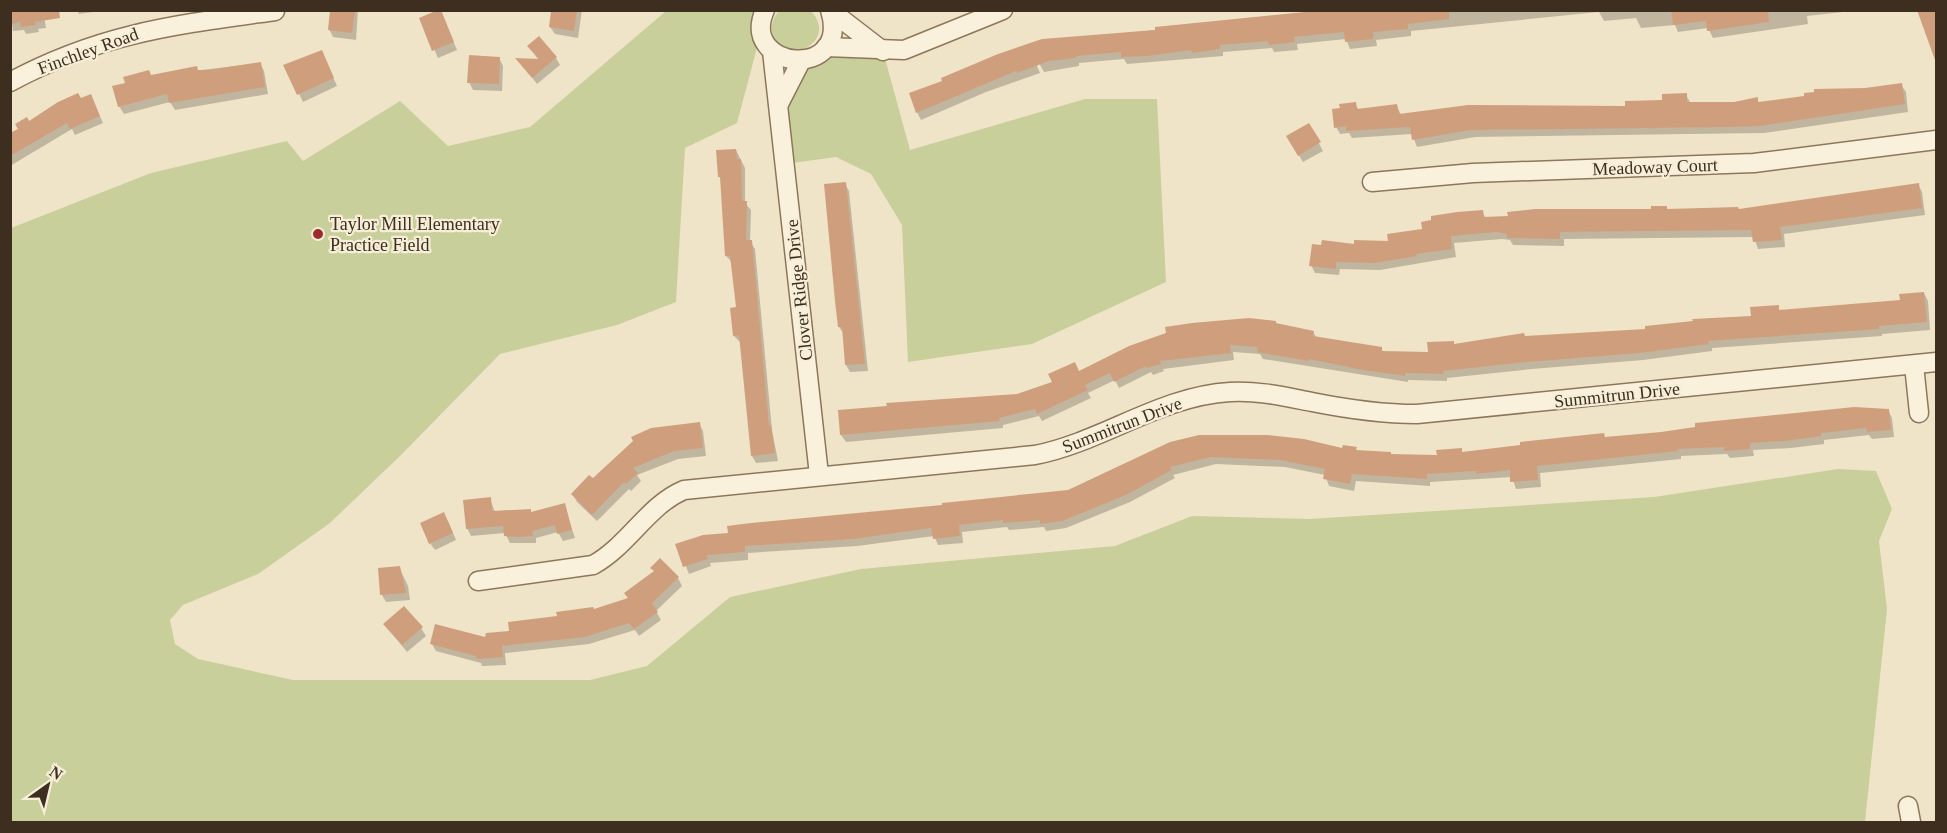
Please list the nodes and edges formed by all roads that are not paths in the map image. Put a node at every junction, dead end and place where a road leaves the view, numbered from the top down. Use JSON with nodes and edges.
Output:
{"nodes":[{"id":1,"x":753,"y":10,"type":"edge"},
{"id":2,"x":765,"y":10,"type":"edge"},
{"id":3,"x":1003,"y":10,"type":"edge"},
{"id":4,"x":275,"y":11,"type":"edge"},
{"id":5,"x":830,"y":11,"type":"edge"},
{"id":6,"x":762,"y":29,"type":"junction"},
{"id":7,"x":826,"y":47,"type":"junction"},
{"id":8,"x":772,"y":51,"type":"junction"},
{"id":9,"x":882,"y":51,"type":"junction"},
{"id":10,"x":801,"y":61,"type":"junction"},
{"id":11,"x":10,"y":82,"type":"edge"},
{"id":12,"x":779,"y":104,"type":"junction"},
{"id":13,"x":1936,"y":140,"type":"edge"},
{"id":14,"x":1372,"y":182,"type":"dead end"},
{"id":15,"x":1936,"y":362,"type":"edge"},
{"id":16,"x":1914,"y":365,"type":"junction"},
{"id":17,"x":1919,"y":413,"type":"dead end"},
{"id":18,"x":819,"y":475,"type":"junction"},
{"id":19,"x":478,"y":581,"type":"dead end"}],
"edges":[{"from":1,"to":6,"type":"street","name":"Clover Ridge Drive"},
{"from":2,"to":6,"type":"street"},
{"from":3,"to":9,"type":"street"},
{"from":4,"to":11,"type":"street","name":"Finchley Road"},
{"from":5,"to":7,"type":"street"},
{"from":5,"to":9,"type":"street"},
{"from":6,"to":8,"type":"street","name":"Clover Ridge Drive"},
{"from":7,"to":9,"type":"street"},
{"from":7,"to":10,"type":"street"},
{"from":8,"to":10,"type":"street"},
{"from":8,"to":12,"type":"street","name":"Clover Ridge Drive"},
{"from":10,"to":12,"type":"street"},
{"from":12,"to":18,"type":"street","name":"Clover Ridge Drive"},
{"from":13,"to":14,"type":"street","name":"Meadoway Court"},
{"from":15,"to":16,"type":"street","name":"Summitrun Drive"},
{"from":16,"to":17,"type":"street"},
{"from":16,"to":18,"type":"street","name":"Summitrun Drive"},
{"from":18,"to":19,"type":"street","name":"Summitrun Drive"}]}
